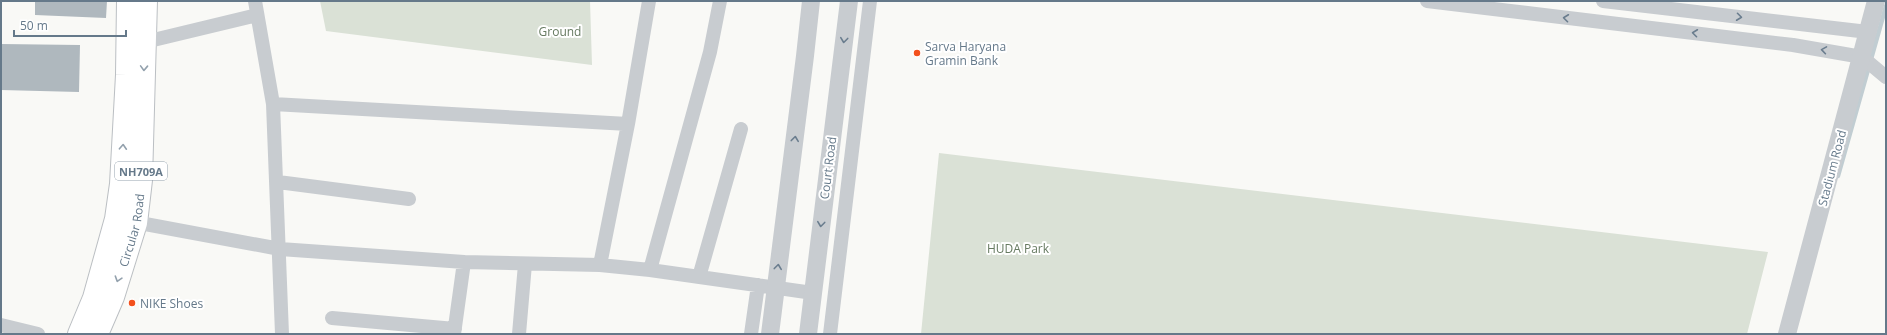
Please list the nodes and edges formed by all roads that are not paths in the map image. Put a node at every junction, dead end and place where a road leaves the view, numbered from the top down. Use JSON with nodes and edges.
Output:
{"nodes":[{"id":1,"x":128,"y":1,"type":"edge"},
{"id":2,"x":146,"y":1,"type":"edge"},
{"id":3,"x":649,"y":1,"type":"edge"},
{"id":4,"x":720,"y":1,"type":"edge"},
{"id":5,"x":811,"y":1,"type":"edge"},
{"id":6,"x":849,"y":1,"type":"edge"},
{"id":7,"x":870,"y":1,"type":"edge"},
{"id":8,"x":1427,"y":1,"type":"edge"},
{"id":9,"x":1603,"y":1,"type":"edge"},
{"id":10,"x":1876,"y":1,"type":"edge"},
{"id":11,"x":256,"y":8,"type":"edge"},
{"id":12,"x":1868,"y":32,"type":"junction"},
{"id":13,"x":145,"y":42,"type":"junction"},
{"id":14,"x":1862,"y":56,"type":"junction"},
{"id":15,"x":1886,"y":77,"type":"edge"},
{"id":16,"x":273,"y":104,"type":"junction"},
{"id":17,"x":628,"y":124,"type":"junction"},
{"id":18,"x":741,"y":129,"type":"dead end"},
{"id":19,"x":278,"y":182,"type":"junction"},
{"id":20,"x":409,"y":199,"type":"dead end"},
{"id":21,"x":126,"y":221,"type":"junction"},
{"id":22,"x":280,"y":249,"type":"junction"},
{"id":23,"x":464,"y":262,"type":"junction"},
{"id":24,"x":526,"y":264,"type":"junction"},
{"id":25,"x":600,"y":265,"type":"junction"},
{"id":26,"x":650,"y":270,"type":"junction"},
{"id":27,"x":700,"y":277,"type":"junction"},
{"id":28,"x":766,"y":286,"type":"junction"},
{"id":29,"x":813,"y":293,"type":"junction"},
{"id":30,"x":332,"y":318,"type":"dead end"},
{"id":31,"x":1,"y":325,"type":"edge"},
{"id":32,"x":454,"y":331,"type":"edge"},
{"id":33,"x":38,"y":334,"type":"edge"},
{"id":34,"x":79,"y":334,"type":"edge"},
{"id":35,"x":97,"y":334,"type":"edge"},
{"id":36,"x":282,"y":334,"type":"edge"},
{"id":37,"x":519,"y":334,"type":"edge"},
{"id":38,"x":751,"y":334,"type":"edge"},
{"id":39,"x":770,"y":334,"type":"edge"},
{"id":40,"x":808,"y":334,"type":"edge"},
{"id":41,"x":830,"y":334,"type":"edge"},
{"id":42,"x":1787,"y":334,"type":"edge"}],
"edges":[{"from":21,"to":1,"type":"main road","number":"NH709A","one_way":true},
{"from":2,"to":13,"type":"main road","name":"Circular Road","number":"NH709A"},
{"from":3,"to":17,"type":"street"},
{"from":4,"to":26,"type":"street"},
{"from":28,"to":5,"type":"street","one_way":true},
{"from":6,"to":29,"type":"street","name":"Court Road","one_way":true},
{"from":7,"to":41,"type":"street"},
{"from":14,"to":8,"type":"street","one_way":true},
{"from":9,"to":12,"type":"street","one_way":true},
{"from":10,"to":12,"type":"street","name":"Stadium Road"},
{"from":11,"to":13,"type":"street"},
{"from":11,"to":16,"type":"street"},
{"from":12,"to":14,"type":"street","name":"Stadium Road"},
{"from":13,"to":21,"type":"main road","name":"Circular Road","number":"NH709A","one_way":true},
{"from":14,"to":15,"type":"street"},
{"from":14,"to":42,"type":"street","name":"Stadium Road"},
{"from":16,"to":17,"type":"street"},
{"from":16,"to":19,"type":"street"},
{"from":17,"to":25,"type":"street"},
{"from":18,"to":27,"type":"street"},
{"from":19,"to":20,"type":"street"},
{"from":19,"to":22,"type":"street"},
{"from":21,"to":22,"type":"street"},
{"from":21,"to":34,"type":"main road","number":"NH709A"},
{"from":21,"to":35,"type":"main road","name":"Circular Road","number":"NH709A","one_way":true},
{"from":22,"to":23,"type":"street"},
{"from":22,"to":36,"type":"street"},
{"from":23,"to":24,"type":"street"},
{"from":23,"to":32,"type":"street"},
{"from":24,"to":25,"type":"street"},
{"from":24,"to":37,"type":"street"},
{"from":25,"to":26,"type":"street"},
{"from":26,"to":27,"type":"street"},
{"from":27,"to":28,"type":"street"},
{"from":28,"to":29,"type":"street"},
{"from":28,"to":38,"type":"street"},
{"from":28,"to":39,"type":"street"},
{"from":29,"to":40,"type":"street","name":"Court Road"},
{"from":30,"to":32,"type":"street"},
{"from":31,"to":33,"type":"street"}]}
